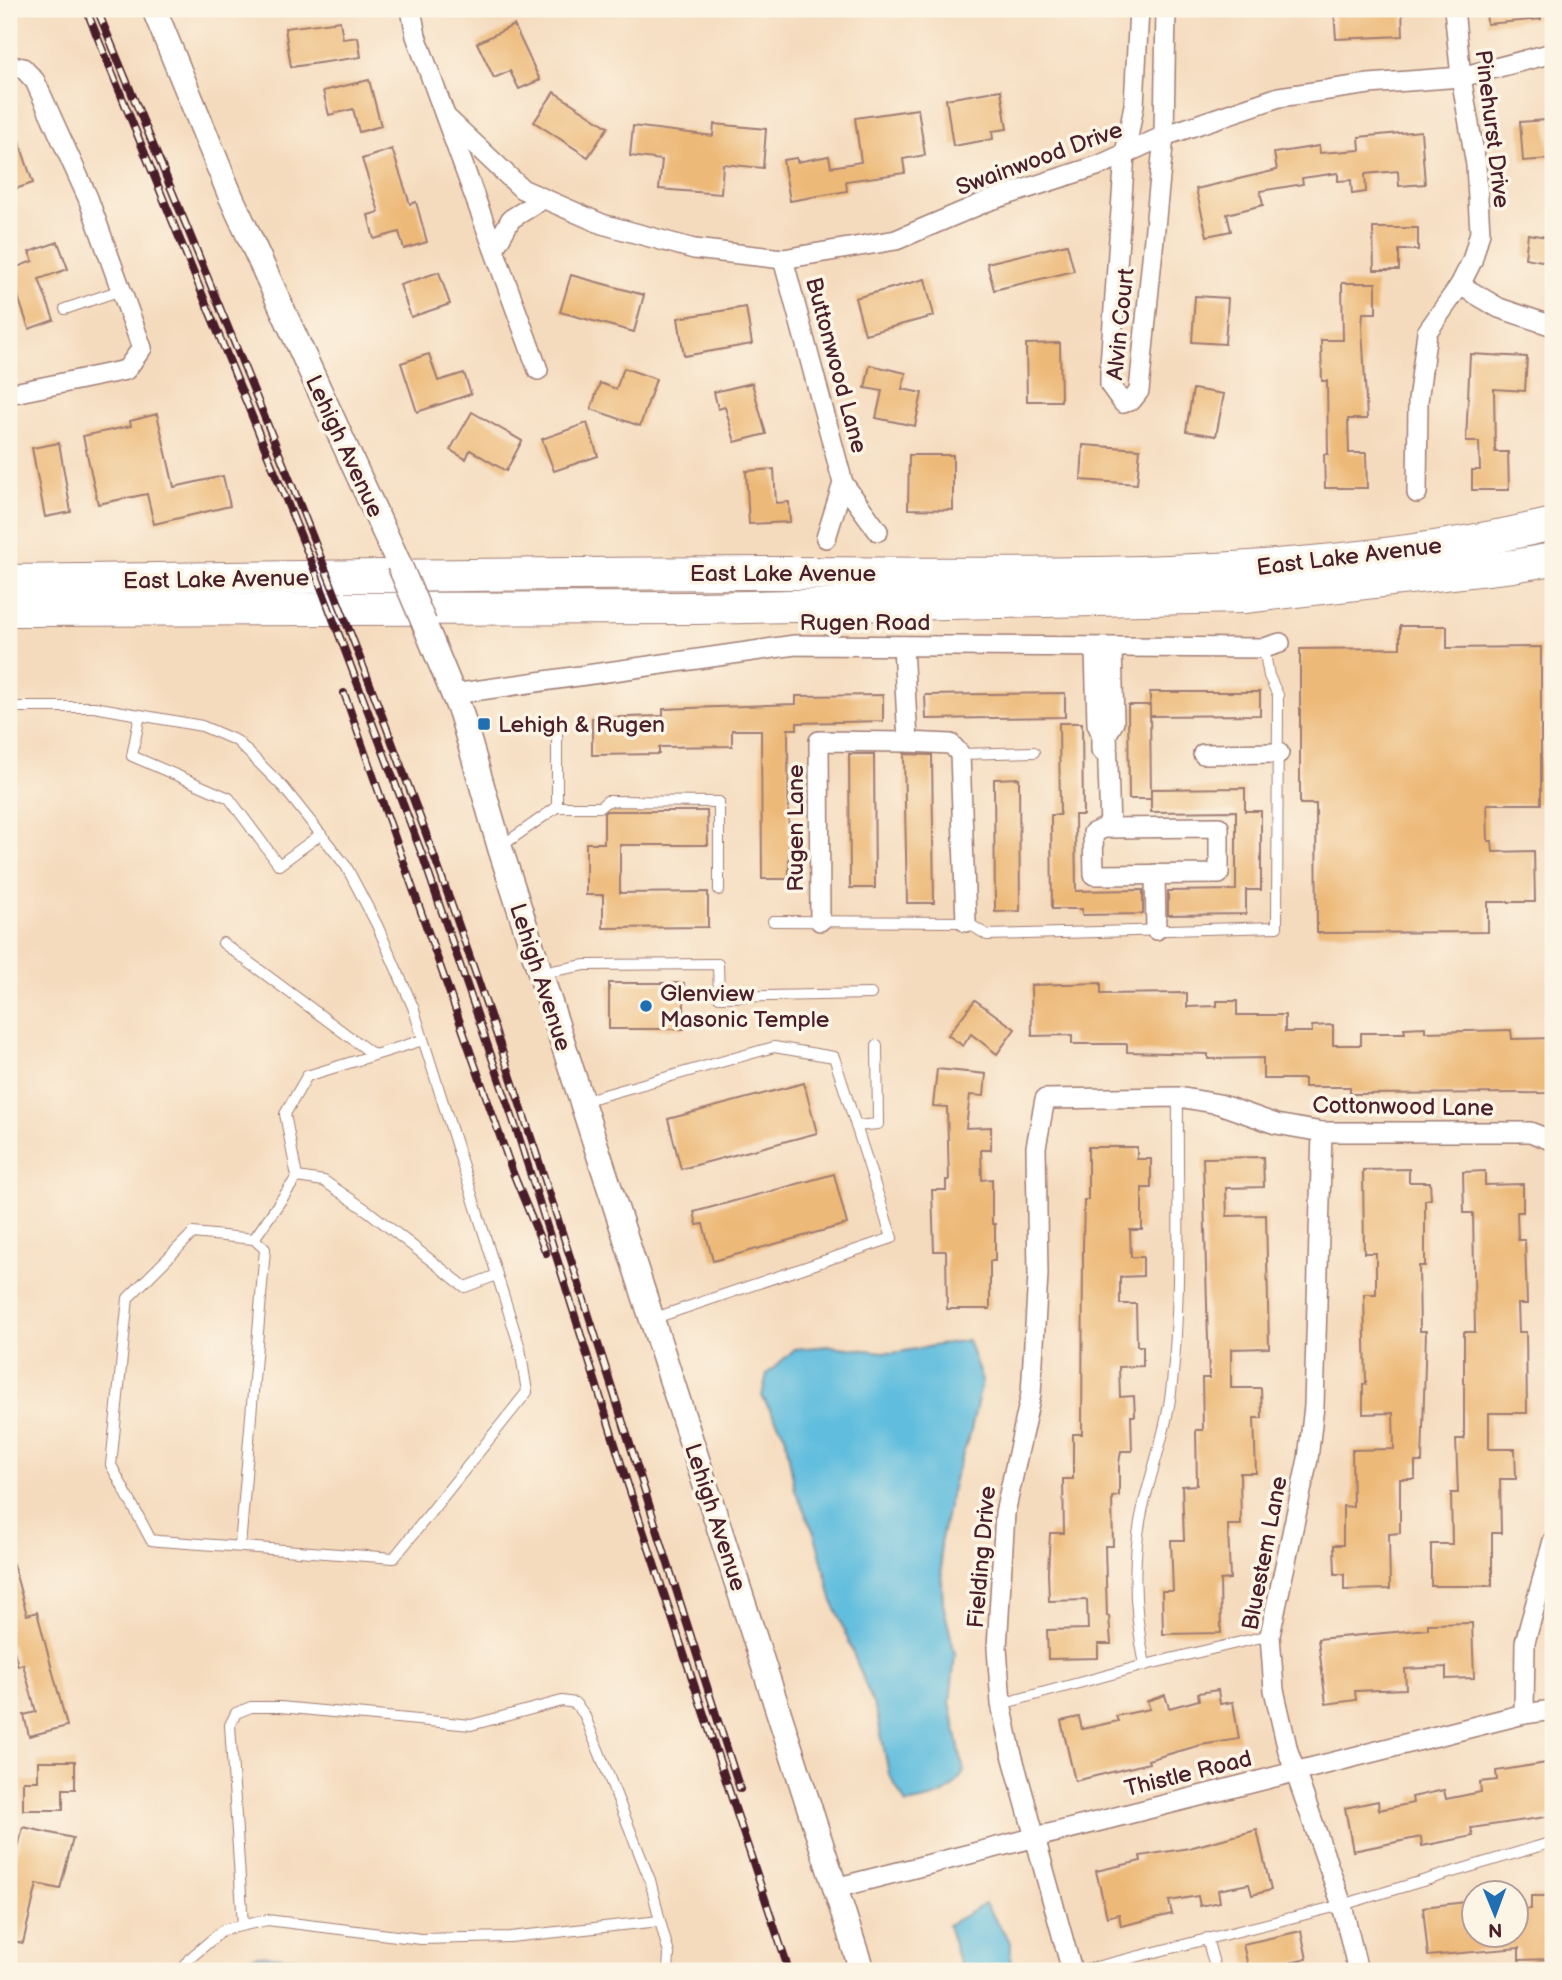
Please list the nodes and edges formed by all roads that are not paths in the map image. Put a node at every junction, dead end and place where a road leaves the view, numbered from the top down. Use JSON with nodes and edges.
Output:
{"nodes":[{"id":1,"x":154,"y":9,"type":"edge"},
{"id":2,"x":411,"y":9,"type":"edge"},
{"id":3,"x":1139,"y":9,"type":"edge"},
{"id":4,"x":1166,"y":9,"type":"edge"},
{"id":5,"x":1454,"y":9,"type":"edge"},
{"id":6,"x":1553,"y":53,"type":"edge"},
{"id":7,"x":9,"y":66,"type":"edge"},
{"id":8,"x":1461,"y":77,"type":"junction"},
{"id":9,"x":446,"y":117,"type":"junction"},
{"id":10,"x":1164,"y":136,"type":"junction"},
{"id":11,"x":1125,"y":153,"type":"junction"},
{"id":12,"x":544,"y":199,"type":"junction"},
{"id":13,"x":494,"y":249,"type":"junction"},
{"id":14,"x":783,"y":259,"type":"junction"},
{"id":15,"x":1460,"y":285,"type":"junction"},
{"id":16,"x":121,"y":290,"type":"junction"},
{"id":17,"x":65,"y":309,"type":"dead end"},
{"id":18,"x":1553,"y":326,"type":"edge"},
{"id":19,"x":538,"y":370,"type":"dead end"},
{"id":20,"x":9,"y":394,"type":"edge"},
{"id":21,"x":843,"y":483,"type":"junction"},
{"id":22,"x":1417,"y":493,"type":"dead end"},
{"id":23,"x":1553,"y":524,"type":"edge"},
{"id":24,"x":878,"y":531,"type":"dead end"},
{"id":25,"x":826,"y":538,"type":"dead end"},
{"id":26,"x":1553,"y":559,"type":"edge"},
{"id":27,"x":9,"y":581,"type":"edge"},
{"id":28,"x":9,"y":610,"type":"edge"},
{"id":29,"x":903,"y":646,"type":"junction"},
{"id":30,"x":1272,"y":646,"type":"joint"},
{"id":31,"x":1103,"y":648,"type":"junction"},
{"id":32,"x":453,"y":694,"type":"junction"},
{"id":33,"x":9,"y":706,"type":"edge"},
{"id":34,"x":140,"y":715,"type":"junction"},
{"id":35,"x":556,"y":733,"type":"dead end"},
{"id":36,"x":908,"y":742,"type":"junction"},
{"id":37,"x":1034,"y":752,"type":"dead end"},
{"id":38,"x":1279,"y":753,"type":"junction"},
{"id":39,"x":960,"y":754,"type":"junction"},
{"id":40,"x":1203,"y":754,"type":"dead end"},
{"id":41,"x":557,"y":807,"type":"junction"},
{"id":42,"x":1107,"y":828,"type":"junction"},
{"id":43,"x":321,"y":834,"type":"junction"},
{"id":44,"x":500,"y":848,"type":"junction"},
{"id":45,"x":1155,"y":874,"type":"junction"},
{"id":46,"x":719,"y":890,"type":"dead end"},
{"id":47,"x":773,"y":921,"type":"dead end"},
{"id":48,"x":820,"y":921,"type":"junction"},
{"id":49,"x":966,"y":922,"type":"junction"},
{"id":50,"x":1156,"y":930,"type":"junction"},
{"id":51,"x":223,"y":943,"type":"dead end"},
{"id":52,"x":540,"y":974,"type":"junction"},
{"id":53,"x":871,"y":994,"type":"dead end"},
{"id":54,"x":423,"y":1040,"type":"junction"},
{"id":55,"x":877,"y":1045,"type":"dead end"},
{"id":56,"x":374,"y":1055,"type":"junction"},
{"id":57,"x":1178,"y":1097,"type":"junction"},
{"id":58,"x":1045,"y":1099,"type":"joint"},
{"id":59,"x":582,"y":1101,"type":"junction"},
{"id":60,"x":856,"y":1126,"type":"junction"},
{"id":61,"x":1322,"y":1132,"type":"junction"},
{"id":62,"x":1553,"y":1142,"type":"edge"},
{"id":63,"x":297,"y":1177,"type":"junction"},
{"id":64,"x":254,"y":1239,"type":"junction"},
{"id":65,"x":497,"y":1275,"type":"junction"},
{"id":66,"x":652,"y":1319,"type":"junction"},
{"id":67,"x":1553,"y":1541,"type":"edge"},
{"id":68,"x":240,"y":1547,"type":"junction"},
{"id":69,"x":1270,"y":1635,"type":"junction"},
{"id":70,"x":1145,"y":1665,"type":"junction"},
{"id":71,"x":1001,"y":1704,"type":"junction"},
{"id":72,"x":1553,"y":1710,"type":"edge"},
{"id":73,"x":1524,"y":1714,"type":"junction"},
{"id":74,"x":1294,"y":1771,"type":"junction"},
{"id":75,"x":1035,"y":1838,"type":"junction"},
{"id":76,"x":1553,"y":1842,"type":"edge"},
{"id":77,"x":835,"y":1888,"type":"junction"},
{"id":78,"x":1342,"y":1905,"type":"junction"},
{"id":79,"x":660,"y":1921,"type":"junction"},
{"id":80,"x":243,"y":1925,"type":"junction"},
{"id":81,"x":1207,"y":1938,"type":"junction"},
{"id":82,"x":182,"y":1971,"type":"edge"},
{"id":83,"x":668,"y":1971,"type":"edge"},
{"id":84,"x":862,"y":1971,"type":"edge"},
{"id":85,"x":1072,"y":1971,"type":"edge"},
{"id":86,"x":1080,"y":1971,"type":"edge"},
{"id":87,"x":1216,"y":1971,"type":"edge"},
{"id":88,"x":1358,"y":1971,"type":"edge"}],
"edges":[{"from":1,"to":32,"type":"street","name":"Lehigh Avenue","bridge":true},
{"from":2,"to":9,"type":"street","name":"Swainwood Drive"},
{"from":3,"to":11,"type":"street","name":"Alvin Court"},
{"from":4,"to":10,"type":"street","name":"Alvin Court"},
{"from":5,"to":8,"type":"street","name":"Pinehurst Drive"},
{"from":6,"to":8,"type":"street","name":"Swainwood Drive"},
{"from":7,"to":16,"type":"street"},
{"from":8,"to":10,"type":"street","name":"Swainwood Drive"},
{"from":8,"to":15,"type":"street","name":"Pinehurst Drive"},
{"from":9,"to":12,"type":"street","name":"Swainwood Drive"},
{"from":9,"to":13,"type":"street","name":"Swainwood Drive"},
{"from":10,"to":11,"type":"street","name":"Swainwood Drive"},
{"from":10,"to":11,"type":"street","name":"Alvin Court"},
{"from":11,"to":14,"type":"street","name":"Swainwood Drive"},
{"from":12,"to":13,"type":"street"},
{"from":12,"to":14,"type":"street","name":"Swainwood Drive"},
{"from":13,"to":19,"type":"street","name":"Swainwood Drive"},
{"from":14,"to":21,"type":"street","name":"Buttonwood Lane"},
{"from":15,"to":18,"type":"street"},
{"from":15,"to":22,"type":"street","name":"Pinehurst Drive"},
{"from":16,"to":17,"type":"lane"},
{"from":16,"to":20,"type":"street"},
{"from":21,"to":24,"type":"street","name":"Buttonwood Lane"},
{"from":21,"to":25,"type":"street","name":"Buttonwood Lane"},
{"from":23,"to":27,"type":"main road","name":"East Lake Avenue"},
{"from":26,"to":28,"type":"main road","name":"East Lake Avenue"},
{"from":29,"to":31,"type":"street","name":"Rugen Road"},
{"from":29,"to":32,"type":"street","name":"Rugen Road"},
{"from":29,"to":36,"type":"street"},
{"from":30,"to":31,"type":"street","name":"Rugen Road"},
{"from":30,"to":38,"type":"lane"},
{"from":31,"to":42,"type":"street"},
{"from":32,"to":44,"type":"street","name":"Lehigh Avenue"},
{"from":33,"to":34,"type":"lane"},
{"from":34,"to":43,"type":"lane"},
{"from":34,"to":43,"type":"lane"},
{"from":35,"to":41,"type":"lane"},
{"from":36,"to":39,"type":"street","name":"Rugen Lane"},
{"from":36,"to":48,"type":"street","name":"Rugen Lane"},
{"from":37,"to":39,"type":"lane"},
{"from":38,"to":40,"type":"street"},
{"from":38,"to":50,"type":"lane"},
{"from":39,"to":49,"type":"street"},
{"from":41,"to":44,"type":"lane"},
{"from":41,"to":46,"type":"lane"},
{"from":42,"to":45,"type":"street"},
{"from":42,"to":45,"type":"street"},
{"from":43,"to":54,"type":"lane"},
{"from":44,"to":52,"type":"street","name":"Lehigh Avenue"},
{"from":45,"to":50,"type":"street"},
{"from":47,"to":48,"type":"lane"},
{"from":48,"to":49,"type":"lane"},
{"from":49,"to":50,"type":"lane"},
{"from":51,"to":56,"type":"lane"},
{"from":52,"to":53,"type":"lane"},
{"from":52,"to":59,"type":"street","name":"Lehigh Avenue"},
{"from":54,"to":56,"type":"lane"},
{"from":54,"to":65,"type":"lane"},
{"from":55,"to":60,"type":"lane"},
{"from":56,"to":63,"type":"lane"},
{"from":57,"to":58,"type":"street","name":"Cottonwood Lane"},
{"from":57,"to":61,"type":"street","name":"Cottonwood Lane"},
{"from":57,"to":70,"type":"lane"},
{"from":58,"to":71,"type":"street","name":"Fielding Drive"},
{"from":59,"to":60,"type":"lane"},
{"from":59,"to":66,"type":"street","name":"Lehigh Avenue"},
{"from":60,"to":66,"type":"lane"},
{"from":61,"to":62,"type":"street","name":"Cottonwood Lane"},
{"from":61,"to":69,"type":"street","name":"Bluestem Lane"},
{"from":63,"to":64,"type":"lane"},
{"from":63,"to":65,"type":"lane"},
{"from":64,"to":68,"type":"lane"},
{"from":64,"to":68,"type":"lane"},
{"from":65,"to":68,"type":"lane"},
{"from":66,"to":77,"type":"street","name":"Lehigh Avenue"},
{"from":67,"to":73,"type":"street"},
{"from":69,"to":70,"type":"lane"},
{"from":69,"to":74,"type":"street","name":"Bluestem Lane"},
{"from":70,"to":71,"type":"lane"},
{"from":71,"to":75,"type":"street","name":"Fielding Drive"},
{"from":72,"to":73,"type":"street","name":"Thistle Road"},
{"from":73,"to":74,"type":"street","name":"Thistle Road"},
{"from":74,"to":75,"type":"street","name":"Thistle Road"},
{"from":74,"to":78,"type":"street","name":"Bluestem Lane"},
{"from":75,"to":77,"type":"street","name":"Thistle Road"},
{"from":75,"to":85,"type":"street","name":"Fielding Drive"},
{"from":76,"to":78,"type":"lane"},
{"from":77,"to":84,"type":"street","name":"Lehigh Avenue"},
{"from":78,"to":81,"type":"lane"},
{"from":78,"to":88,"type":"street","name":"Bluestem Lane"},
{"from":79,"to":80,"type":"lane"},
{"from":79,"to":80,"type":"lane"},
{"from":79,"to":83,"type":"lane"},
{"from":80,"to":82,"type":"lane"},
{"from":81,"to":86,"type":"lane"},
{"from":81,"to":87,"type":"lane"}]}
